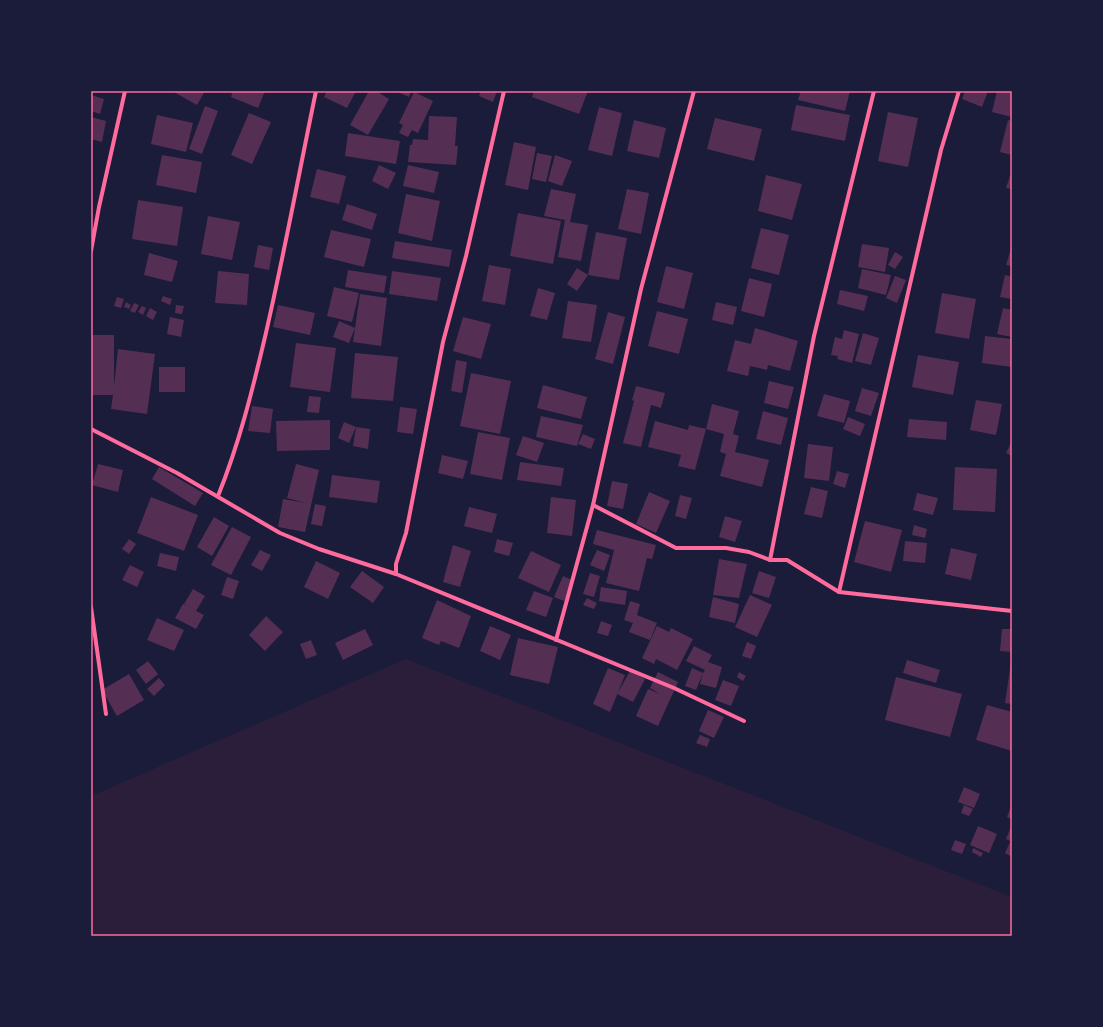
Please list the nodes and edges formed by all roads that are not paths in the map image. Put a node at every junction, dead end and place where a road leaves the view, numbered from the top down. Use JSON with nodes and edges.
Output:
{"nodes":[{"id":1,"x":125,"y":91,"type":"edge"},
{"id":2,"x":316,"y":91,"type":"edge"},
{"id":3,"x":504,"y":91,"type":"edge"},
{"id":4,"x":694,"y":91,"type":"edge"},
{"id":5,"x":874,"y":91,"type":"edge"},
{"id":6,"x":959,"y":91,"type":"edge"},
{"id":7,"x":91,"y":251,"type":"edge"},
{"id":8,"x":91,"y":429,"type":"edge"},
{"id":9,"x":218,"y":496,"type":"junction"},
{"id":10,"x":593,"y":505,"type":"junction"},
{"id":11,"x":770,"y":560,"type":"junction"},
{"id":12,"x":396,"y":574,"type":"junction"},
{"id":13,"x":838,"y":592,"type":"junction"},
{"id":14,"x":91,"y":607,"type":"edge"},
{"id":15,"x":1012,"y":610,"type":"edge"},
{"id":16,"x":556,"y":640,"type":"junction"},
{"id":17,"x":106,"y":714,"type":"dead end"},
{"id":18,"x":744,"y":721,"type":"dead end"}],
"edges":[{"from":1,"to":7,"type":"street"},
{"from":2,"to":9,"type":"street"},
{"from":3,"to":12,"type":"street"},
{"from":4,"to":10,"type":"street"},
{"from":5,"to":11,"type":"street"},
{"from":6,"to":13,"type":"street"},
{"from":8,"to":9,"type":"street"},
{"from":9,"to":12,"type":"street"},
{"from":10,"to":11,"type":"street"},
{"from":10,"to":16,"type":"street"},
{"from":11,"to":13,"type":"street"},
{"from":12,"to":16,"type":"street"},
{"from":13,"to":15,"type":"street"},
{"from":14,"to":17,"type":"street"},
{"from":16,"to":18,"type":"street"}]}
